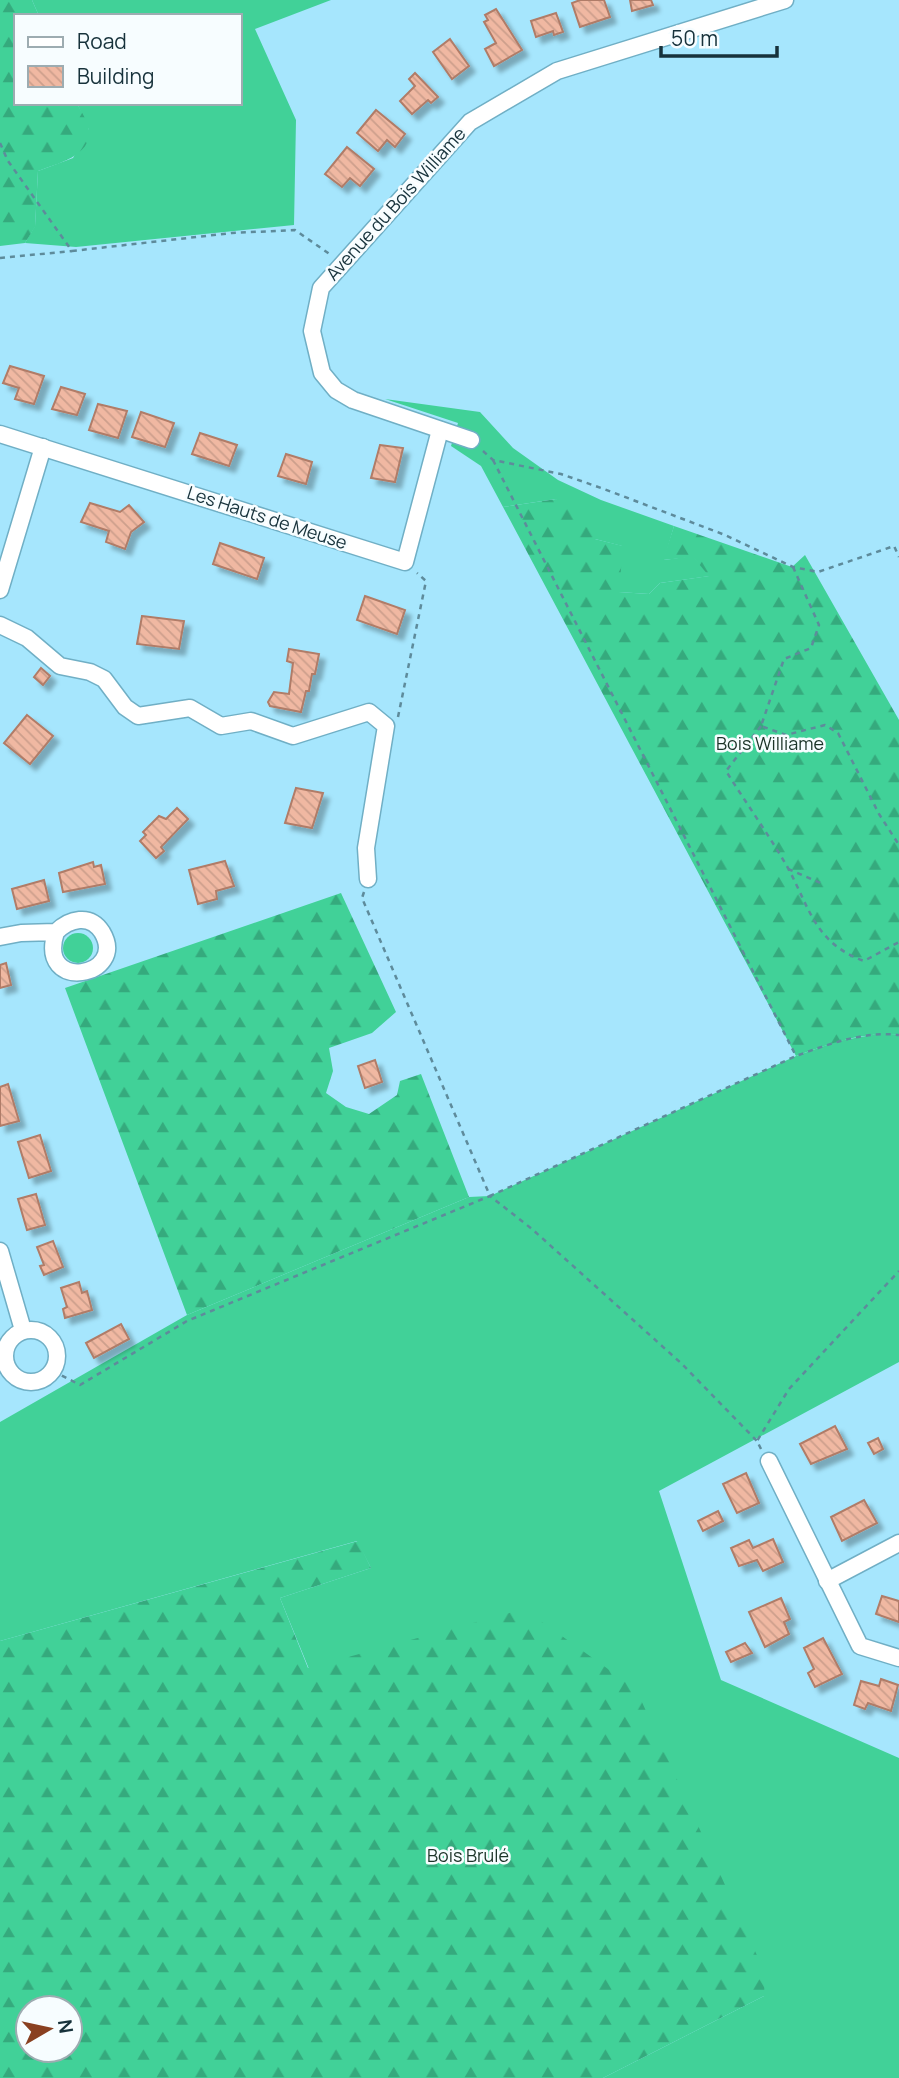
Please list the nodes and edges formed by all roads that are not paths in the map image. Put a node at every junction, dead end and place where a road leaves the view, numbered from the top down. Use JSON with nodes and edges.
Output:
{"nodes":[{"id":1,"x":785,"y":0,"type":"edge"},
{"id":2,"x":440,"y":430,"type":"junction"},
{"id":3,"x":0,"y":434,"type":"edge"},
{"id":4,"x":471,"y":440,"type":"road end"},
{"id":5,"x":43,"y":447,"type":"junction"},
{"id":6,"x":0,"y":590,"type":"edge"},
{"id":7,"x":0,"y":625,"type":"edge"},
{"id":8,"x":368,"y":879,"type":"road end"},
{"id":9,"x":56,"y":932,"type":"dead end"},
{"id":10,"x":0,"y":937,"type":"edge"},
{"id":11,"x":0,"y":1251,"type":"edge"},
{"id":12,"x":23,"y":1330,"type":"junction"},
{"id":13,"x":769,"y":1461,"type":"road end"},
{"id":14,"x":899,"y":1543,"type":"edge"},
{"id":15,"x":827,"y":1581,"type":"junction"},
{"id":16,"x":899,"y":1658,"type":"edge"}],
"edges":[{"from":1,"to":2,"type":"street","name":"Avenue du Bois Williame"},
{"from":2,"to":4,"type":"street","name":"Avenue du Bois Williame"},
{"from":2,"to":5,"type":"street","name":"Les Hauts de Meuse"},
{"from":3,"to":5,"type":"street","name":"Les Hauts de Meuse"},
{"from":5,"to":6,"type":"street"},
{"from":7,"to":8,"type":"street"},
{"from":9,"to":10,"type":"street"},
{"from":11,"to":12,"type":"street"},
{"from":12,"to":12,"type":"street"},
{"from":13,"to":15,"type":"street"},
{"from":14,"to":15,"type":"street"},
{"from":15,"to":16,"type":"street"}]}
